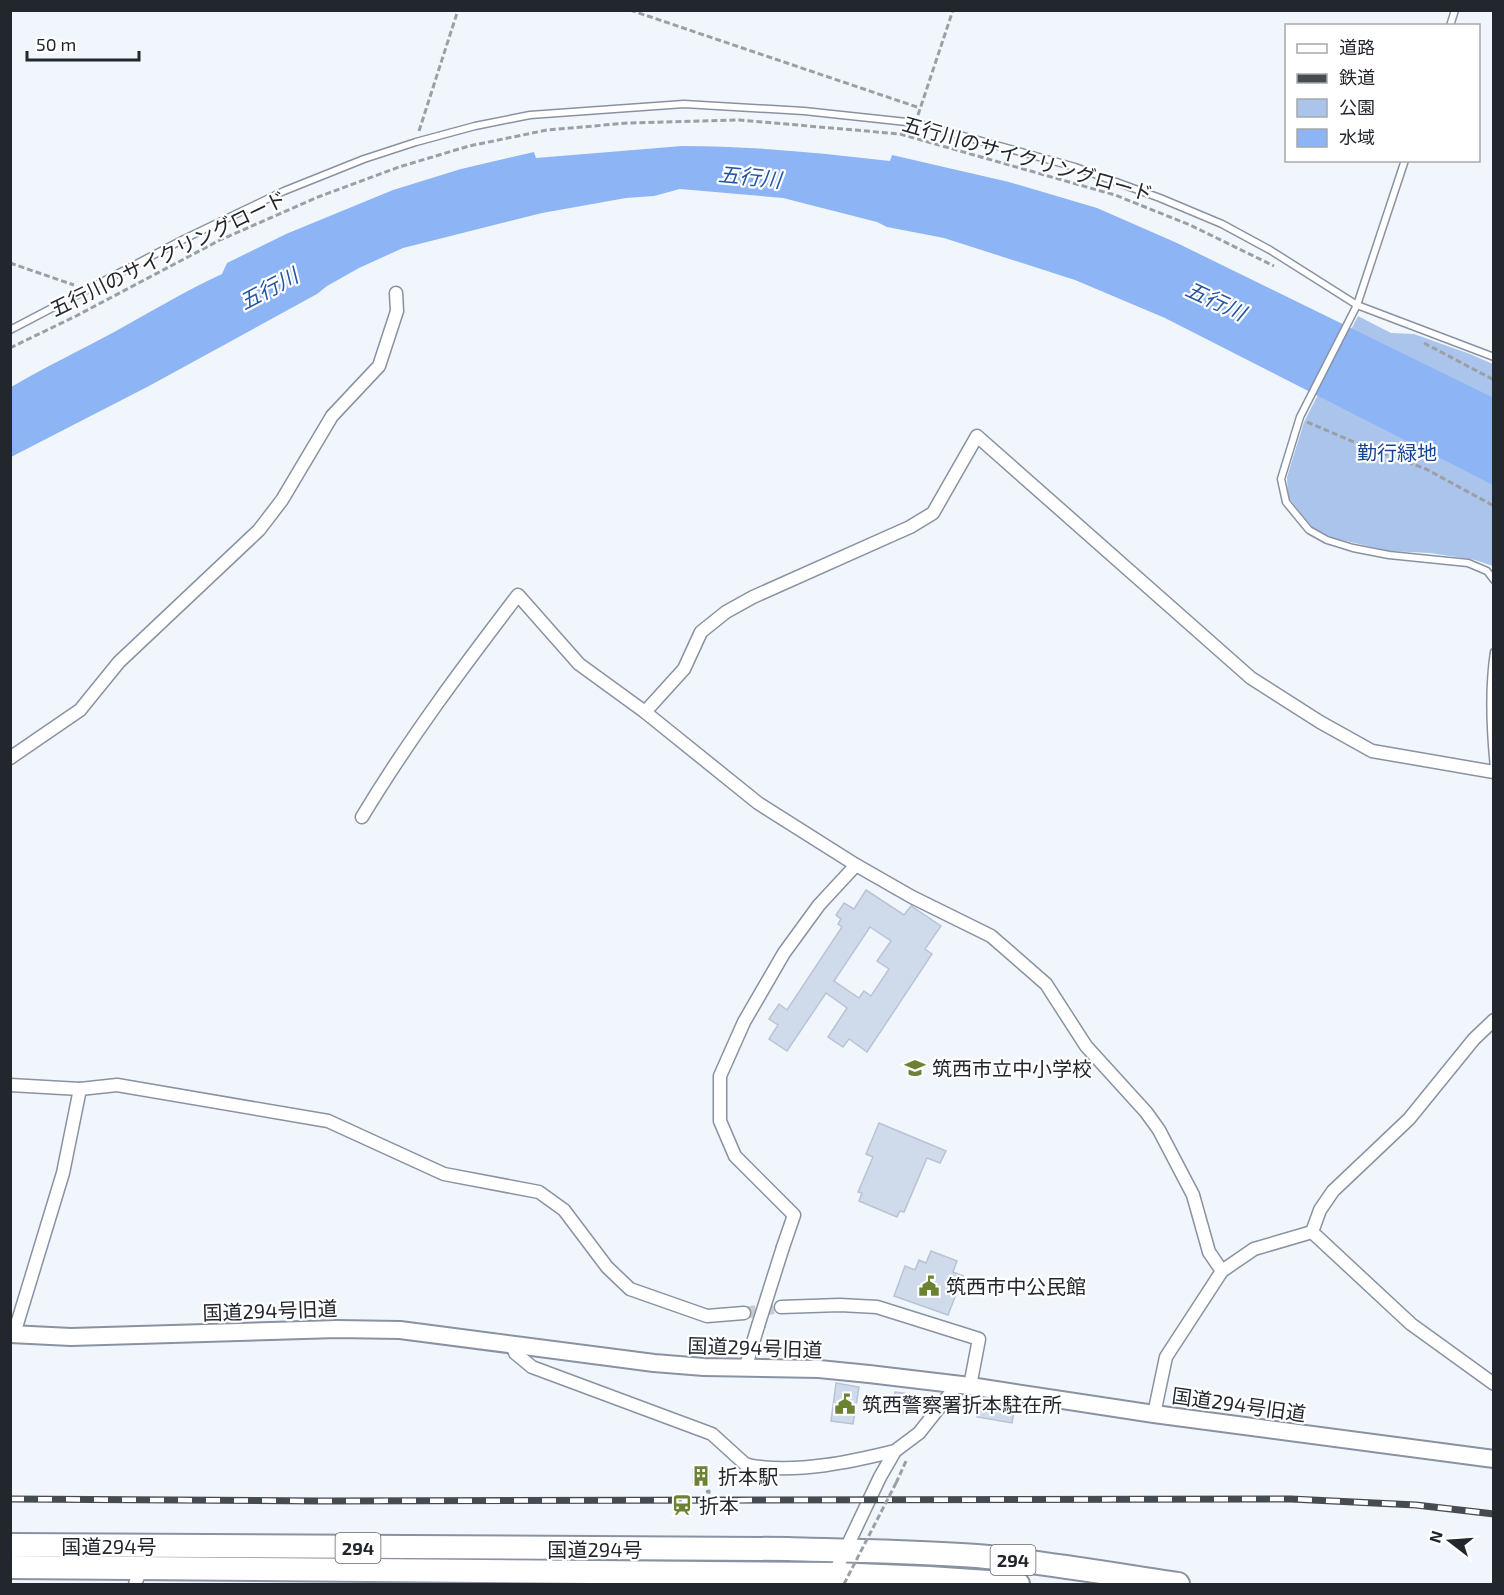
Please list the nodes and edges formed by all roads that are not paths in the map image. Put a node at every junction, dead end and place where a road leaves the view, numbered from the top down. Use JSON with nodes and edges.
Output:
{"nodes":[{"id":1,"x":1404,"y":162,"type":"edge"},
{"id":2,"x":396,"y":293,"type":"dead end"},
{"id":3,"x":1355,"y":309,"type":"junction"},
{"id":4,"x":10,"y":330,"type":"edge"},
{"id":5,"x":1494,"y":357,"type":"edge"},
{"id":6,"x":1494,"y":580,"type":"edge"},
{"id":7,"x":1494,"y":652,"type":"edge"},
{"id":8,"x":645,"y":712,"type":"junction"},
{"id":9,"x":10,"y":758,"type":"edge"},
{"id":10,"x":1494,"y":768,"type":"edge"},
{"id":11,"x":1494,"y":772,"type":"edge"},
{"id":12,"x":362,"y":816,"type":"dead end"},
{"id":13,"x":856,"y":865,"type":"junction"},
{"id":14,"x":1494,"y":1020,"type":"edge"},
{"id":15,"x":10,"y":1085,"type":"edge"},
{"id":16,"x":80,"y":1089,"type":"junction"},
{"id":17,"x":1312,"y":1232,"type":"junction"},
{"id":18,"x":1222,"y":1271,"type":"junction"},
{"id":19,"x":782,"y":1307,"type":"tunnel mouth"},
{"id":20,"x":744,"y":1313,"type":"tunnel mouth"},
{"id":21,"x":12,"y":1334,"type":"edge"},
{"id":22,"x":512,"y":1344,"type":"junction"},
{"id":23,"x":745,"y":1369,"type":"junction"},
{"id":24,"x":1494,"y":1384,"type":"edge"},
{"id":25,"x":964,"y":1385,"type":"junction"},
{"id":26,"x":1154,"y":1413,"type":"junction"},
{"id":27,"x":896,"y":1451,"type":"junction"},
{"id":28,"x":1494,"y":1460,"type":"edge"},
{"id":29,"x":10,"y":1545,"type":"edge"},
{"id":30,"x":846,"y":1550,"type":"junction"},
{"id":31,"x":10,"y":1566,"type":"edge"},
{"id":32,"x":138,"y":1576,"type":"edge"},
{"id":33,"x":839,"y":1579,"type":"edge"},
{"id":34,"x":1018,"y":1584,"type":"edge"},
{"id":35,"x":1178,"y":1584,"type":"edge"}],
"edges":[{"from":1,"to":3,"type":"lane"},
{"from":2,"to":9,"type":"street"},
{"from":3,"to":4,"type":"lane"},
{"from":3,"to":5,"type":"lane"},
{"from":3,"to":6,"type":"lane"},
{"from":7,"to":10,"type":"lane"},
{"from":8,"to":11,"type":"street"},
{"from":8,"to":12,"type":"street"},
{"from":8,"to":13,"type":"street"},
{"from":13,"to":18,"type":"street"},
{"from":13,"to":23,"type":"street","bridge":true},
{"from":14,"to":17,"type":"street"},
{"from":15,"to":16,"type":"street"},
{"from":16,"to":20,"type":"street"},
{"from":16,"to":21,"type":"street"},
{"from":17,"to":18,"type":"street"},
{"from":17,"to":24,"type":"street"},
{"from":18,"to":26,"type":"street"},
{"from":19,"to":25,"type":"street"},
{"from":21,"to":22,"type":"street","name":"国道294号旧道"},
{"from":22,"to":23,"type":"street","name":"国道294号旧道"},
{"from":22,"to":27,"type":"street"},
{"from":23,"to":25,"type":"street","name":"国道294号旧道"},
{"from":25,"to":26,"type":"street","name":"国道294号旧道"},
{"from":25,"to":27,"type":"street"},
{"from":26,"to":28,"type":"street","name":"国道294号旧道"},
{"from":27,"to":30,"type":"street"},
{"from":29,"to":30,"type":"highway","name":"国道294号","number":"294"},
{"from":30,"to":33,"type":"street"},
{"from":30,"to":35,"type":"highway","name":"国道294号","number":"294"},
{"from":31,"to":32,"type":"highway","name":"国道294号","number":"294"},
{"from":32,"to":33,"type":"highway","name":"国道294号","number":"294"},
{"from":33,"to":34,"type":"highway","name":"国道294号","number":"294"}]}
